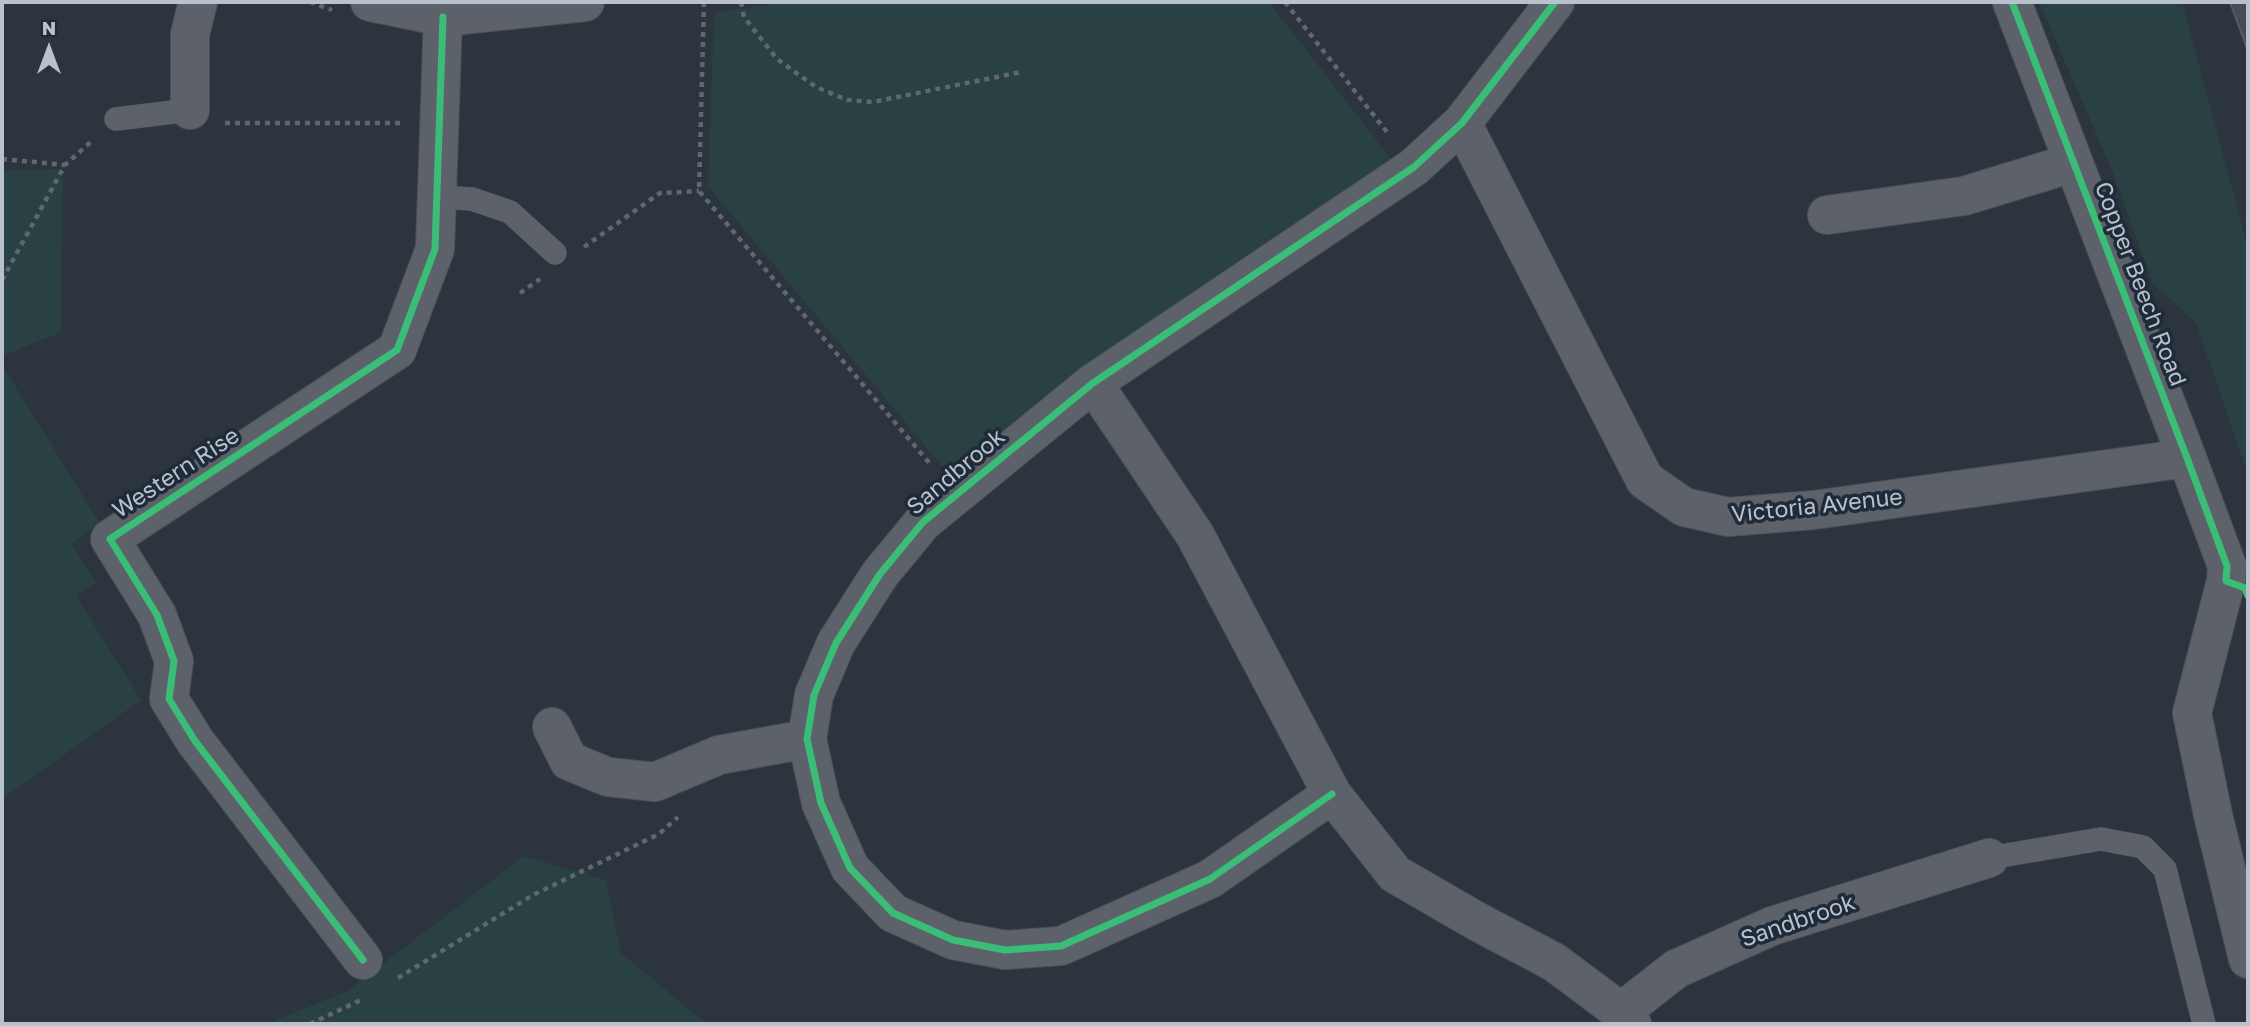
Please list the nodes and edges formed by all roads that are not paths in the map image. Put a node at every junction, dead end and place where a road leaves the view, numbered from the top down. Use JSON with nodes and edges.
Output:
{"nodes":[{"id":1,"x":198,"y":2,"type":"edge"},
{"id":2,"x":370,"y":2,"type":"edge"},
{"id":3,"x":585,"y":2,"type":"edge"},
{"id":4,"x":1555,"y":2,"type":"edge"},
{"id":5,"x":2012,"y":2,"type":"edge"},
{"id":6,"x":443,"y":16,"type":"junction"},
{"id":7,"x":190,"y":110,"type":"joint"},
{"id":8,"x":116,"y":119,"type":"road end"},
{"id":9,"x":1462,"y":123,"type":"junction"},
{"id":10,"x":2072,"y":163,"type":"junction"},
{"id":11,"x":437,"y":197,"type":"junction"},
{"id":12,"x":1827,"y":215,"type":"dead end"},
{"id":13,"x":565,"y":253,"type":"road end"},
{"id":14,"x":1093,"y":383,"type":"junction"},
{"id":15,"x":2188,"y":458,"type":"junction"},
{"id":16,"x":552,"y":727,"type":"dead end"},
{"id":17,"x":807,"y":739,"type":"junction"},
{"id":18,"x":1332,"y":794,"type":"junction"},
{"id":19,"x":1989,"y":858,"type":"joint"},
{"id":20,"x":2248,"y":959,"type":"edge"},
{"id":21,"x":375,"y":972,"type":"road end"},
{"id":22,"x":1627,"y":1018,"type":"edge"},
{"id":23,"x":2204,"y":1024,"type":"edge"}],
"edges":[{"from":1,"to":7,"type":"street"},
{"from":2,"to":6,"type":"street"},
{"from":3,"to":6,"type":"street"},
{"from":4,"to":9,"type":"street"},
{"from":5,"to":10,"type":"street","name":"Copper Beech Road"},
{"from":6,"to":11,"type":"street","name":"Western Rise"},
{"from":7,"to":8,"type":"lane"},
{"from":9,"to":14,"type":"street","name":"Sandbrook"},
{"from":9,"to":15,"type":"street","name":"Victoria Avenue"},
{"from":10,"to":12,"type":"street","name":"Copper Beech Road"},
{"from":10,"to":15,"type":"street","name":"Copper Beech Road"},
{"from":11,"to":13,"type":"lane"},
{"from":11,"to":21,"type":"street","name":"Western Rise"},
{"from":14,"to":17,"type":"street","name":"Sandbrook"},
{"from":14,"to":18,"type":"street","name":"Sandbrook"},
{"from":15,"to":20,"type":"street","name":"Copper Beech Road"},
{"from":16,"to":17,"type":"street"},
{"from":17,"to":18,"type":"street","name":"Sandbrook"},
{"from":18,"to":22,"type":"street","name":"Sandbrook"},
{"from":19,"to":22,"type":"street","name":"Sandbrook"},
{"from":19,"to":23,"type":"lane"}]}
